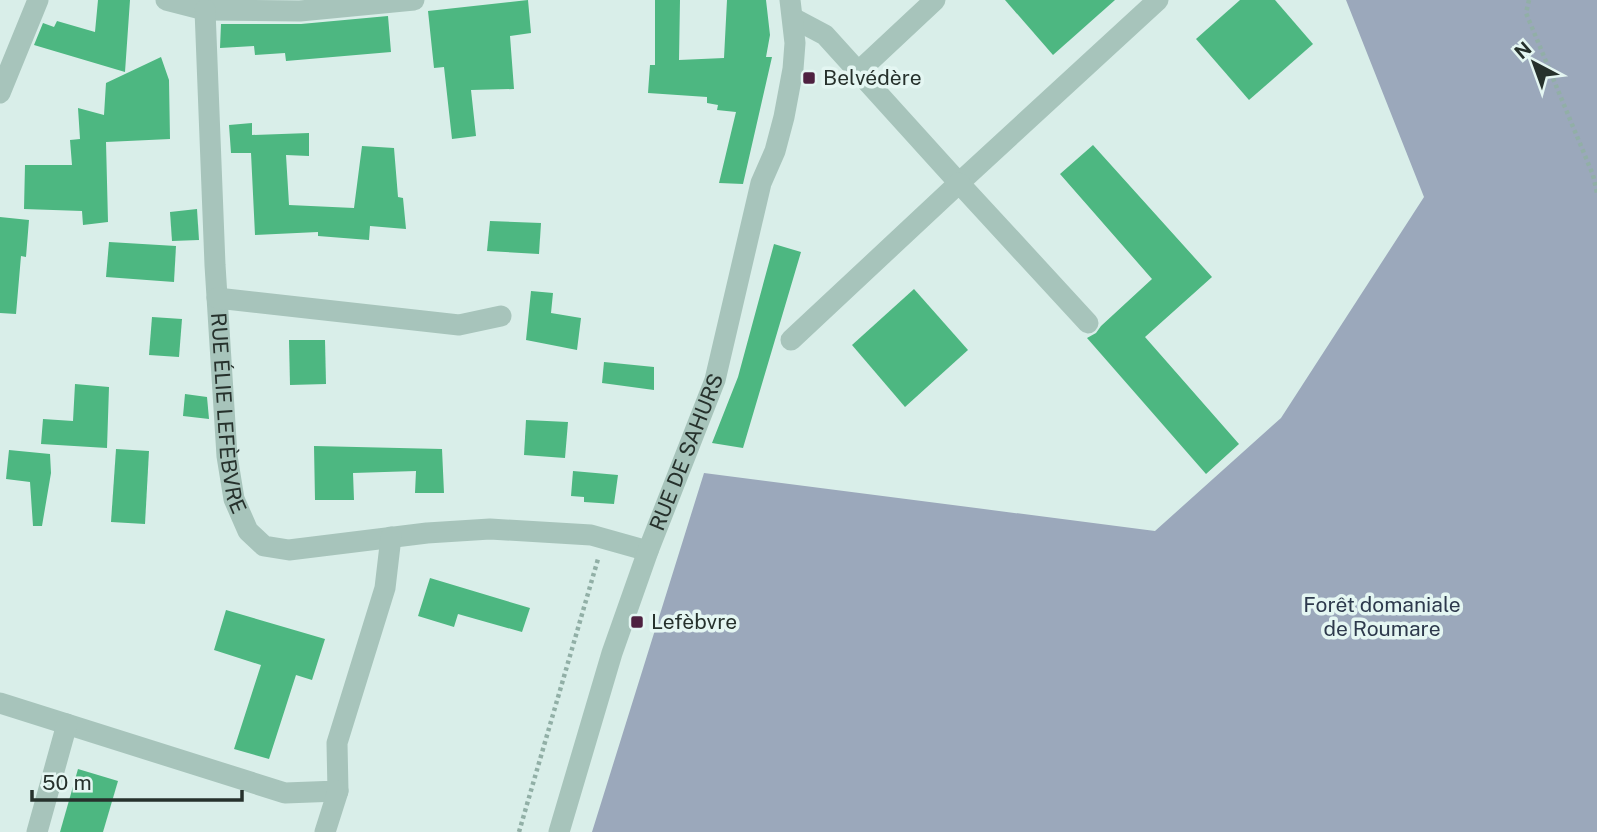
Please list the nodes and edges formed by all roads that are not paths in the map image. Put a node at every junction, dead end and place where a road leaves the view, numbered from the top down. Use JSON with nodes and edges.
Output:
{"nodes":[{"id":1,"x":38,"y":0,"type":"edge"},
{"id":2,"x":166,"y":0,"type":"edge"},
{"id":3,"x":414,"y":0,"type":"edge"},
{"id":4,"x":935,"y":0,"type":"edge"},
{"id":5,"x":1158,"y":0,"type":"edge"},
{"id":6,"x":792,"y":9,"type":"edge"},
{"id":7,"x":205,"y":10,"type":"junction"},
{"id":8,"x":858,"y":72,"type":"junction"},
{"id":9,"x":0,"y":93,"type":"edge"},
{"id":10,"x":959,"y":183,"type":"junction"},
{"id":11,"x":217,"y":298,"type":"junction"},
{"id":12,"x":501,"y":316,"type":"dead end"},
{"id":13,"x":1088,"y":323,"type":"dead end"},
{"id":14,"x":792,"y":340,"type":"dead end"},
{"id":15,"x":391,"y":537,"type":"junction"},
{"id":16,"x":648,"y":551,"type":"junction"},
{"id":17,"x":0,"y":703,"type":"edge"},
{"id":18,"x":67,"y":724,"type":"junction"},
{"id":19,"x":338,"y":791,"type":"junction"},
{"id":20,"x":37,"y":832,"type":"edge"},
{"id":21,"x":325,"y":832,"type":"edge"},
{"id":22,"x":559,"y":832,"type":"edge"}],
"edges":[{"from":1,"to":9,"type":"street"},
{"from":2,"to":7,"type":"street"},
{"from":3,"to":7,"type":"street"},
{"from":4,"to":8,"type":"street"},
{"from":5,"to":10,"type":"street"},
{"from":6,"to":8,"type":"street"},
{"from":6,"to":16,"type":"street","name":"RUE DE SAHURS"},
{"from":7,"to":11,"type":"street","name":"RUE ÉLIE LEFÈBVRE"},
{"from":8,"to":10,"type":"street"},
{"from":10,"to":13,"type":"street"},
{"from":10,"to":14,"type":"street"},
{"from":11,"to":12,"type":"street"},
{"from":11,"to":15,"type":"street","name":"RUE ÉLIE LEFÈBVRE"},
{"from":15,"to":16,"type":"street","name":"RUE ÉLIE LEFÈBVRE"},
{"from":15,"to":19,"type":"street"},
{"from":16,"to":22,"type":"street","name":"RUE DE SAHURS"},
{"from":17,"to":18,"type":"street"},
{"from":18,"to":19,"type":"street"},
{"from":18,"to":20,"type":"street"},
{"from":19,"to":21,"type":"street"}]}
